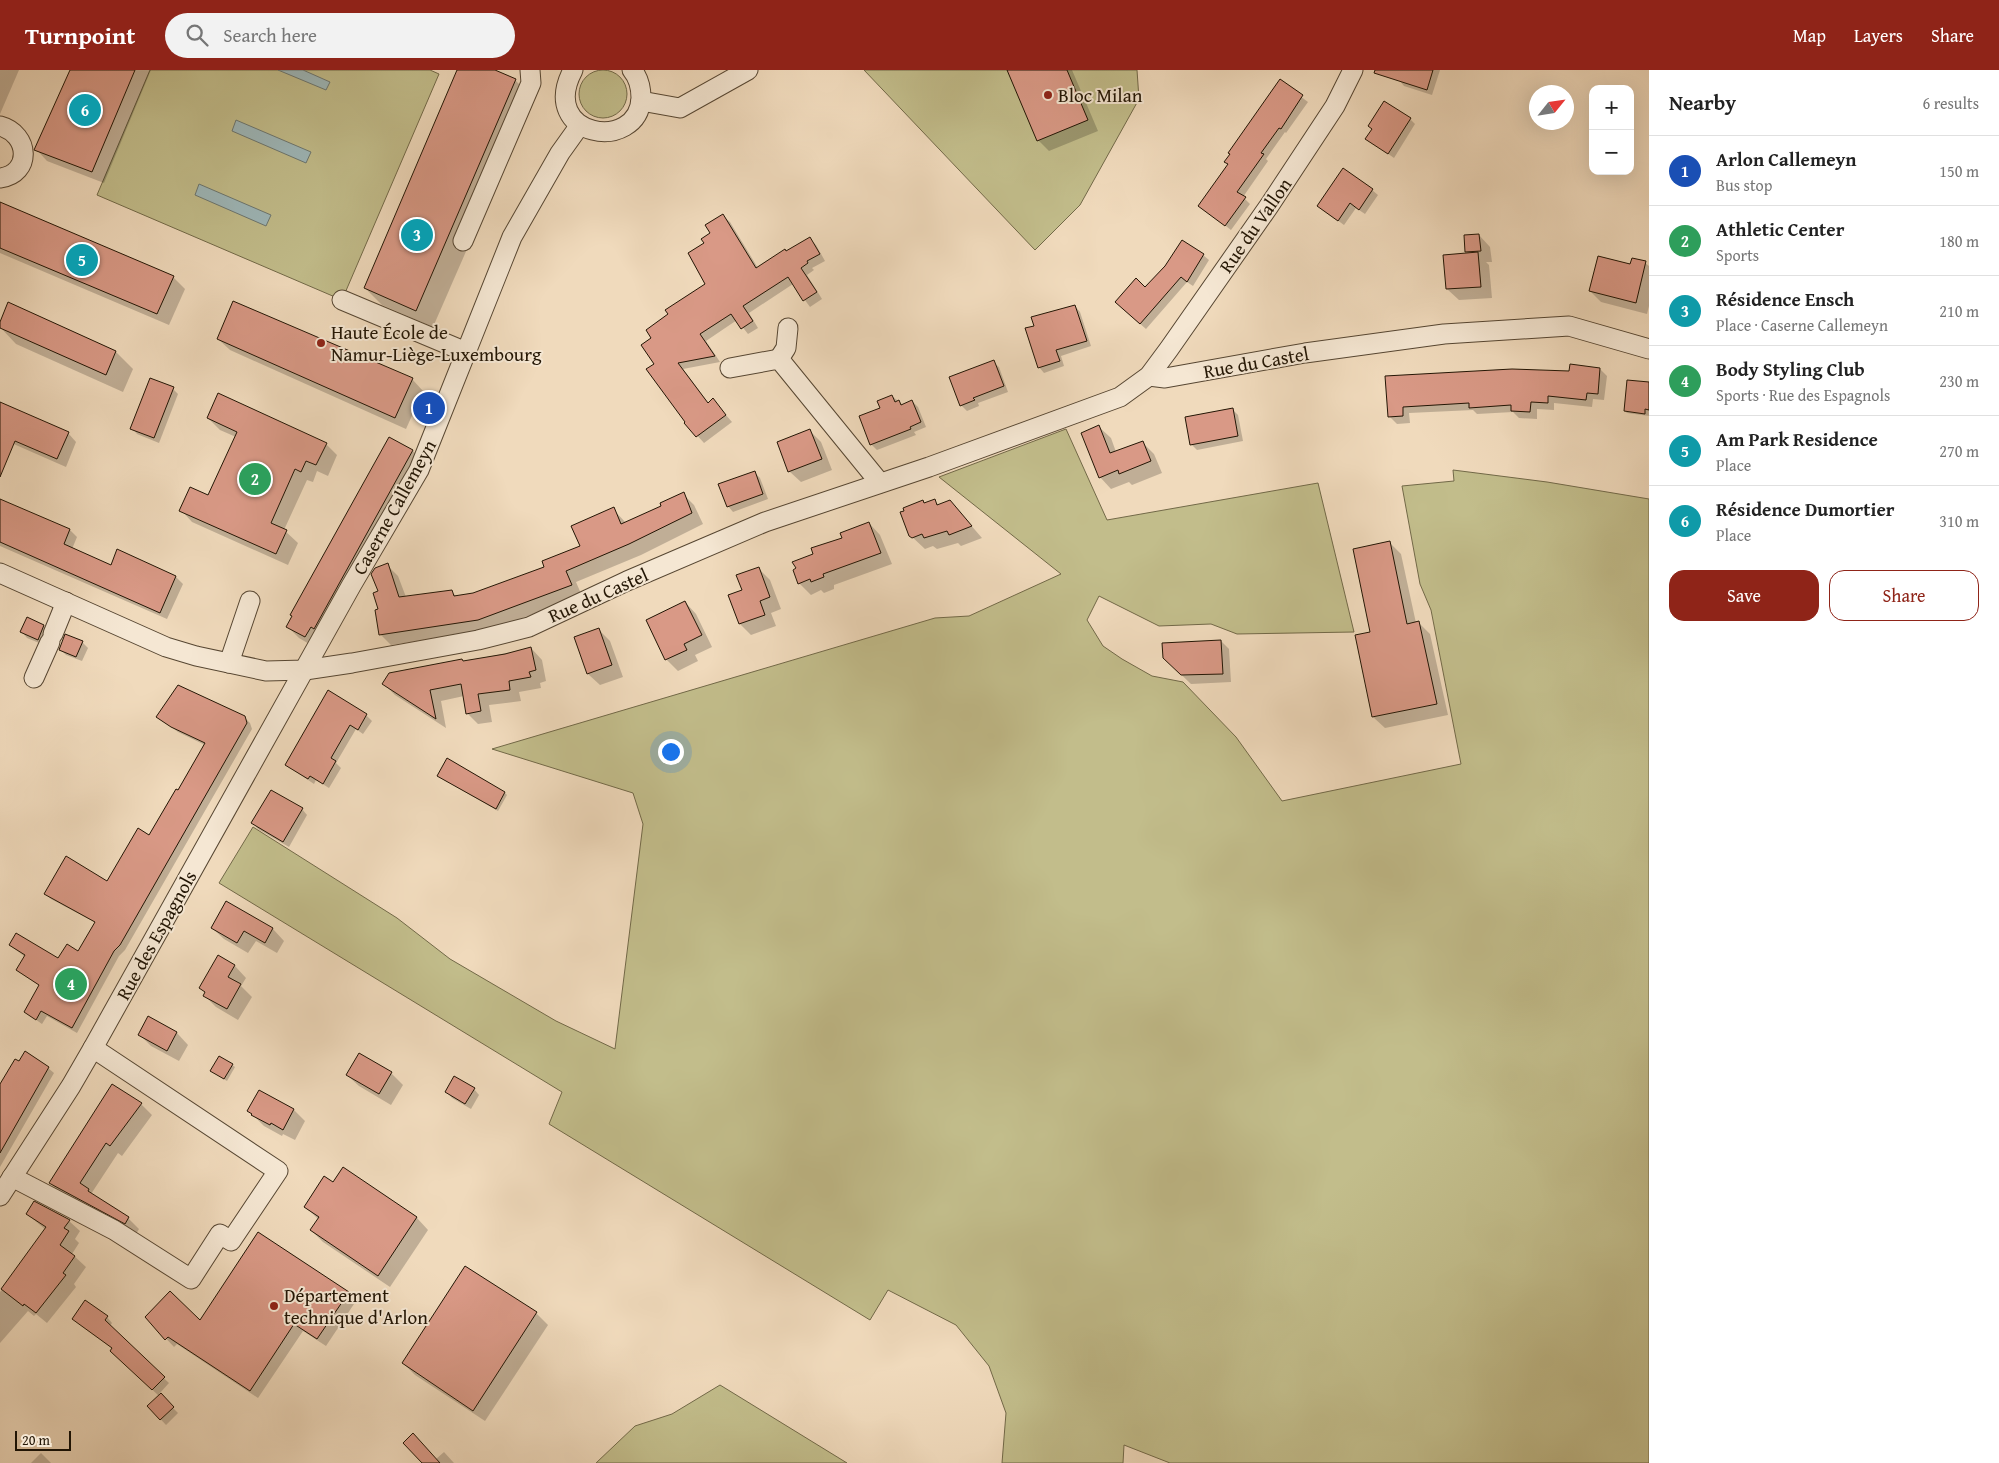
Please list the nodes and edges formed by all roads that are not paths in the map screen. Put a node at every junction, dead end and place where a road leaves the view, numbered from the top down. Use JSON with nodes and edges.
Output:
{"nodes":[{"id":1,"x":530,"y":70,"type":"edge"},
{"id":2,"x":573,"y":70,"type":"edge"},
{"id":3,"x":632,"y":70,"type":"edge"},
{"id":4,"x":748,"y":70,"type":"edge"},
{"id":5,"x":1353,"y":70,"type":"edge"},
{"id":6,"x":641,"y":101,"type":"junction"},
{"id":7,"x":580,"y":125,"type":"junction"},
{"id":8,"x":0,"y":126,"type":"edge"},
{"id":9,"x":0,"y":178,"type":"edge"},
{"id":10,"x":463,"y":241,"type":"dead end"},
{"id":11,"x":342,"y":300,"type":"dead end"},
{"id":12,"x":788,"y":328,"type":"dead end"},
{"id":13,"x":1649,"y":349,"type":"edge"},
{"id":14,"x":466,"y":352,"type":"junction"},
{"id":15,"x":779,"y":359,"type":"junction"},
{"id":16,"x":730,"y":368,"type":"dead end"},
{"id":17,"x":1149,"y":376,"type":"junction"},
{"id":18,"x":880,"y":483,"type":"junction"},
{"id":19,"x":0,"y":573,"type":"edge"},
{"id":20,"x":250,"y":601,"type":"dead end"},
{"id":21,"x":66,"y":602,"type":"junction"},
{"id":22,"x":229,"y":663,"type":"junction"},
{"id":23,"x":305,"y":670,"type":"junction"},
{"id":24,"x":34,"y":678,"type":"dead end"},
{"id":25,"x":93,"y":1048,"type":"junction"},
{"id":26,"x":12,"y":1177,"type":"junction"},
{"id":27,"x":0,"y":1196,"type":"edge"}],
"edges":[{"from":1,"to":10,"type":"street"},
{"from":2,"to":7,"type":"street"},
{"from":3,"to":6,"type":"street"},
{"from":4,"to":6,"type":"street"},
{"from":5,"to":17,"type":"street","name":"Rue du Vallon"},
{"from":6,"to":7,"type":"street"},
{"from":7,"to":14,"type":"street","name":"Caserne Callemeyn"},
{"from":8,"to":9,"type":"street"},
{"from":11,"to":14,"type":"street"},
{"from":12,"to":15,"type":"street"},
{"from":13,"to":17,"type":"street","name":"Rue du Castel"},
{"from":14,"to":23,"type":"street","name":"Caserne Callemeyn"},
{"from":15,"to":16,"type":"street"},
{"from":15,"to":18,"type":"street"},
{"from":17,"to":18,"type":"street","name":"Rue du Castel"},
{"from":18,"to":23,"type":"street","name":"Rue du Castel"},
{"from":19,"to":21,"type":"street","name":"Rue du Castel"},
{"from":20,"to":22,"type":"street"},
{"from":21,"to":22,"type":"street","name":"Rue du Castel"},
{"from":21,"to":24,"type":"street"},
{"from":22,"to":23,"type":"street","name":"Rue du Castel"},
{"from":23,"to":25,"type":"street","name":"Rue des Espagnols"},
{"from":25,"to":26,"type":"street","name":"Rue des Espagnols"},
{"from":25,"to":26,"type":"street"},
{"from":26,"to":27,"type":"street","name":"Rue des Espagnols"}]}
